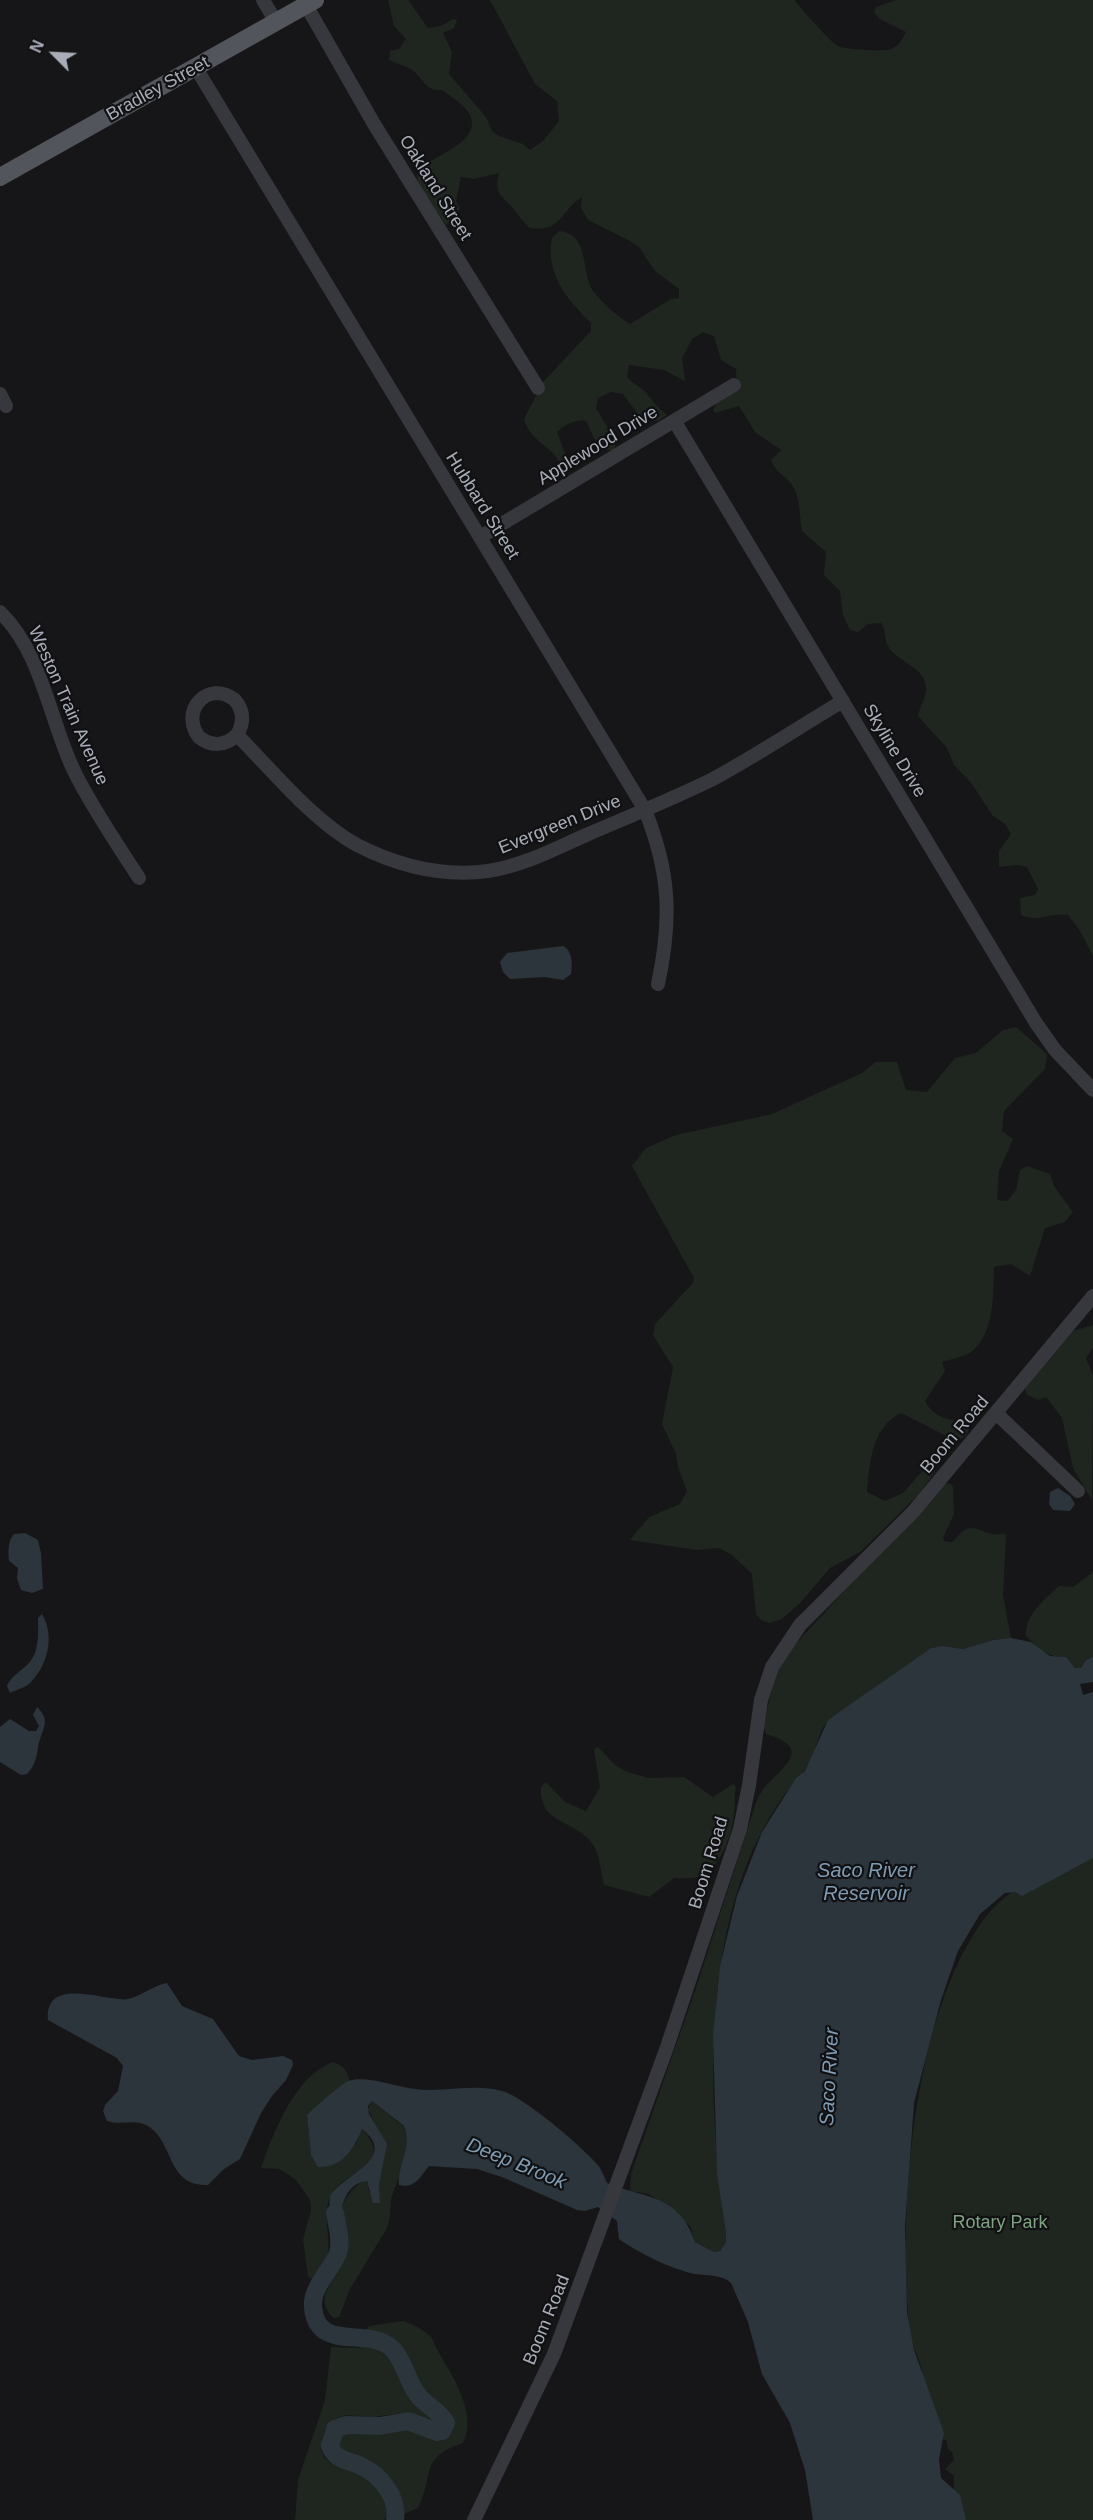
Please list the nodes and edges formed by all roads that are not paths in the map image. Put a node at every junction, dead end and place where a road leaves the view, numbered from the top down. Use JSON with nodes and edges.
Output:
{"nodes":[{"id":1,"x":263,"y":0,"type":"edge"},
{"id":2,"x":311,"y":2,"type":"edge"},
{"id":3,"x":276,"y":22,"type":"junction"},
{"id":4,"x":196,"y":68,"type":"junction"},
{"id":5,"x":0,"y":177,"type":"edge"},
{"id":6,"x":734,"y":385,"type":"dead end"},
{"id":7,"x":538,"y":388,"type":"dead end"},
{"id":8,"x":675,"y":422,"type":"junction"},
{"id":9,"x":480,"y":537,"type":"junction"},
{"id":10,"x":0,"y":612,"type":"edge"},
{"id":11,"x":843,"y":701,"type":"junction"},
{"id":12,"x":237,"y":735,"type":"dead end"},
{"id":13,"x":645,"y":810,"type":"junction"},
{"id":14,"x":139,"y":878,"type":"dead end"},
{"id":15,"x":658,"y":984,"type":"dead end"},
{"id":16,"x":1093,"y":1090,"type":"edge"},
{"id":17,"x":1093,"y":1296,"type":"edge"},
{"id":18,"x":996,"y":1413,"type":"junction"},
{"id":19,"x":1078,"y":1491,"type":"dead end"},
{"id":20,"x":474,"y":2520,"type":"edge"}],
"edges":[{"from":1,"to":3,"type":"street"},
{"from":2,"to":3,"type":"main road","name":"Bradley Street"},
{"from":2,"to":7,"type":"street","name":"Oakland Street"},
{"from":3,"to":4,"type":"main road","name":"Bradley Street"},
{"from":4,"to":5,"type":"main road","name":"Bradley Street"},
{"from":4,"to":9,"type":"street","name":"Hubbard Street"},
{"from":6,"to":8,"type":"street","name":"Applewood Drive"},
{"from":8,"to":9,"type":"street","name":"Applewood Drive"},
{"from":8,"to":11,"type":"street","name":"Skyline Drive"},
{"from":9,"to":13,"type":"street","name":"Hubbard Street"},
{"from":10,"to":14,"type":"street","name":"Weston Train Avenue"},
{"from":11,"to":13,"type":"street","name":"Evergreen Drive"},
{"from":11,"to":16,"type":"street","name":"Skyline Drive"},
{"from":12,"to":13,"type":"street","name":"Evergreen Drive"},
{"from":13,"to":15,"type":"street","name":"Hubbard Street"},
{"from":17,"to":18,"type":"street","name":"Boom Road"},
{"from":18,"to":19,"type":"street"},
{"from":18,"to":20,"type":"street","name":"Boom Road"}]}
